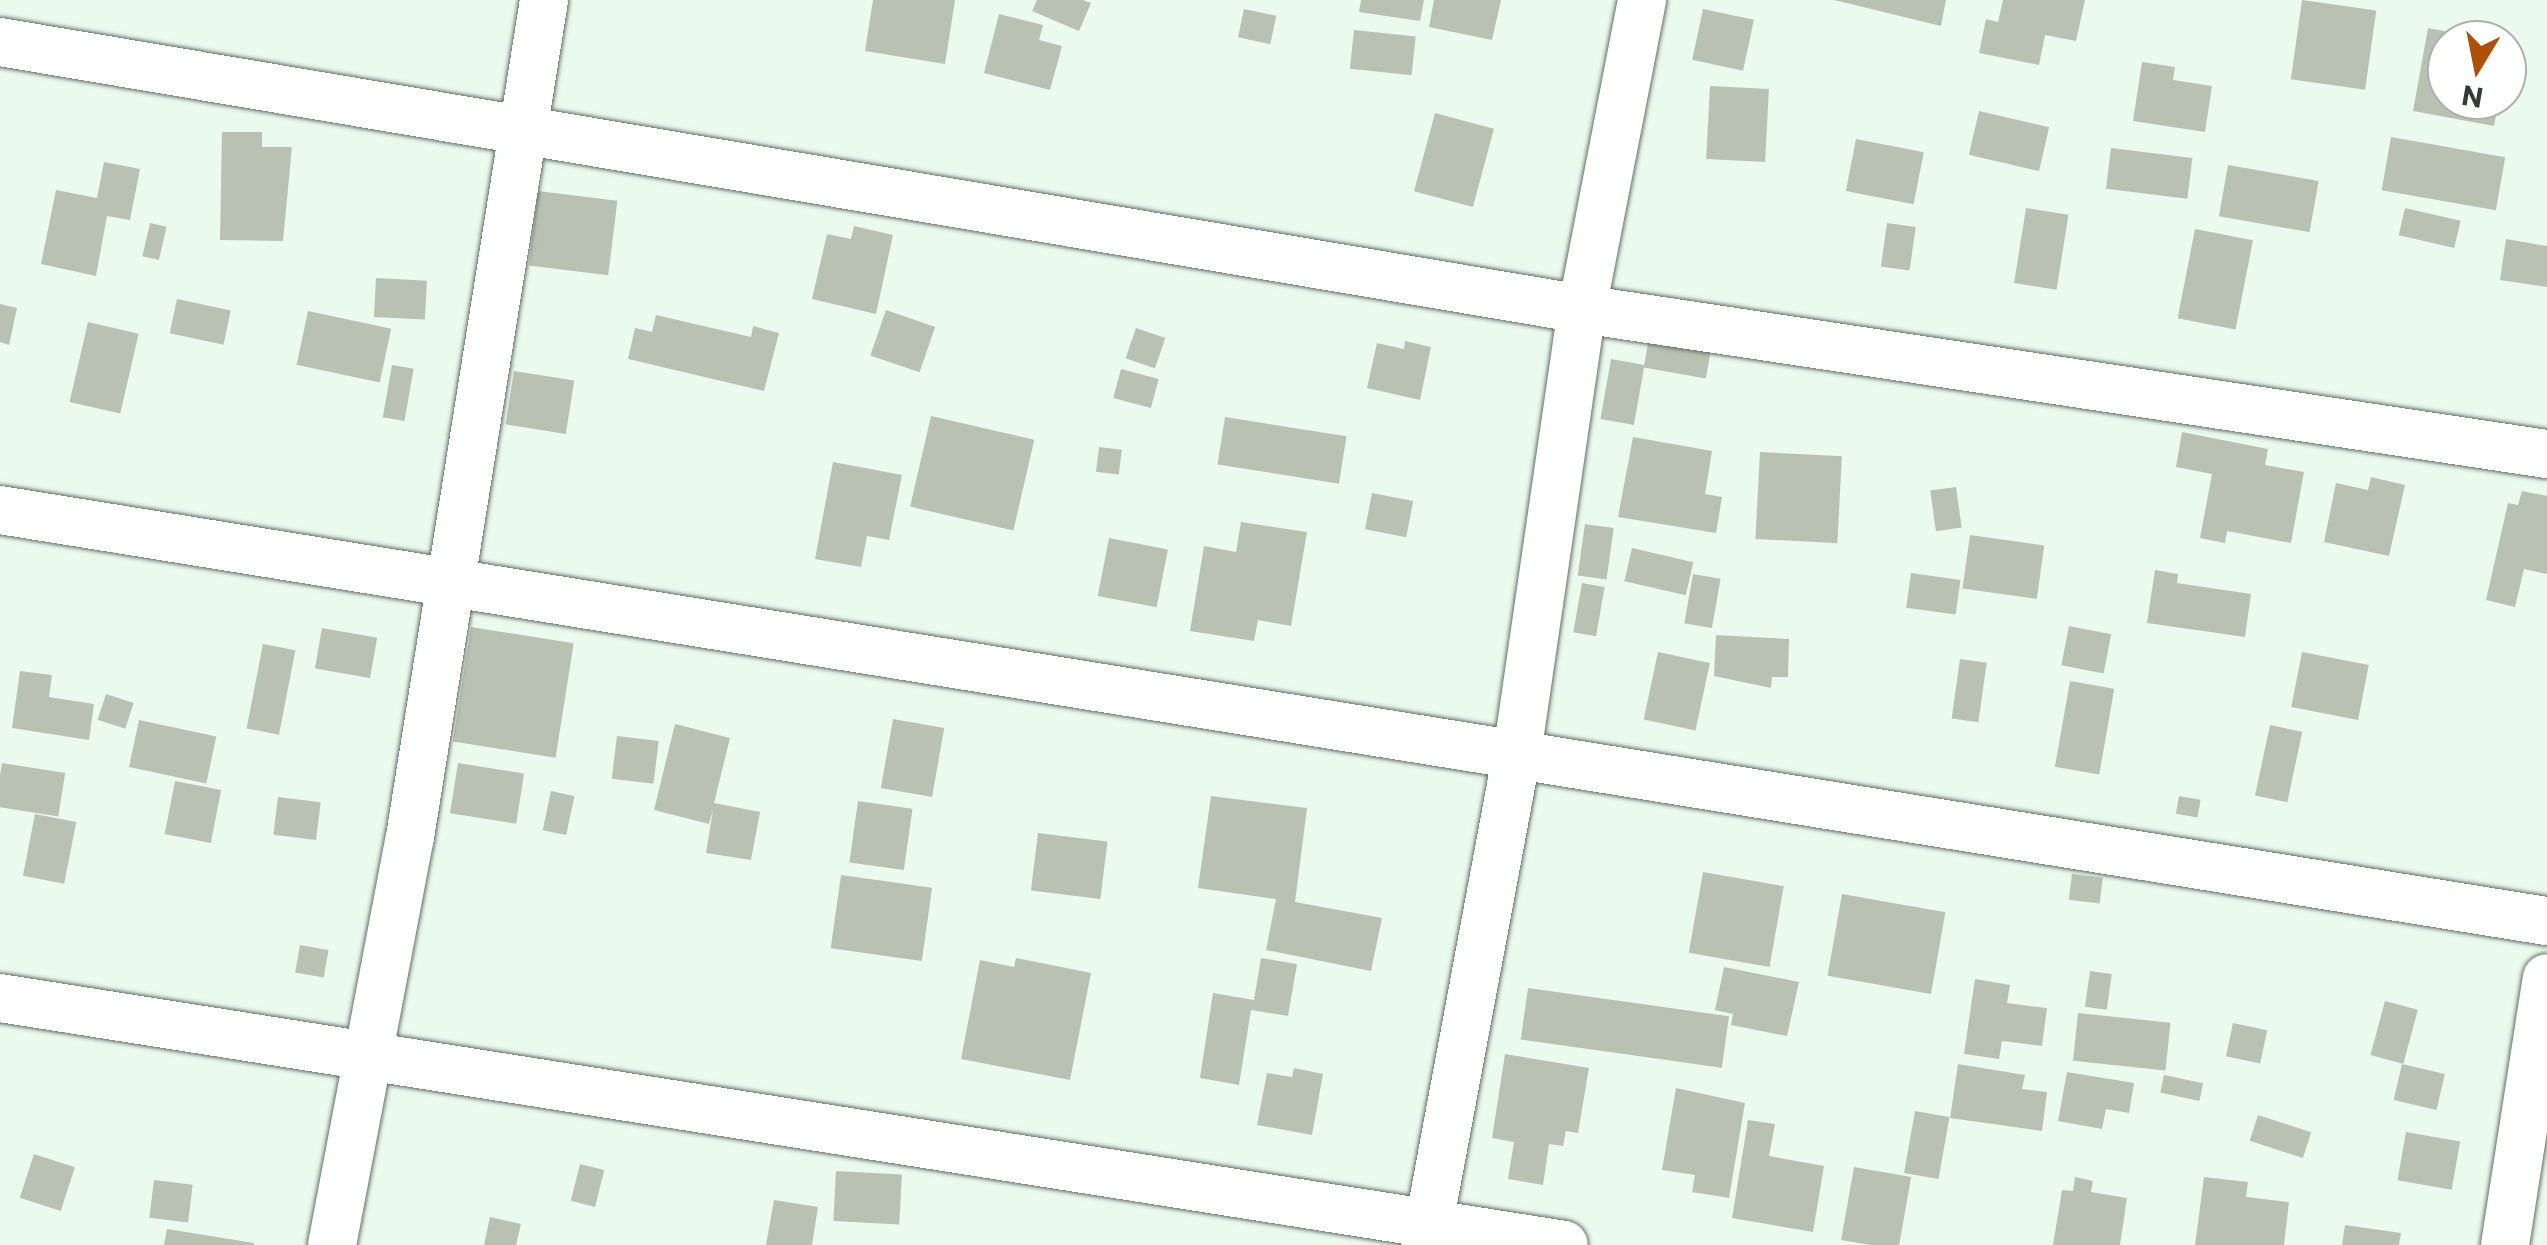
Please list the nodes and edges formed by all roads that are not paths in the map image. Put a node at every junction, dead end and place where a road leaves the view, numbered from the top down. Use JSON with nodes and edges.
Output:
{"nodes":[{"id":1,"x":544,"y":0,"type":"edge"},
{"id":2,"x":1642,"y":0,"type":"edge"},
{"id":3,"x":0,"y":42,"type":"edge"},
{"id":4,"x":527,"y":127,"type":"junction"},
{"id":5,"x":1582,"y":309,"type":"junction"},
{"id":6,"x":2547,"y":454,"type":"edge"},
{"id":7,"x":0,"y":510,"type":"edge"},
{"id":8,"x":452,"y":576,"type":"junction"},
{"id":9,"x":1516,"y":761,"type":"junction"},
{"id":10,"x":2547,"y":920,"type":"edge"},
{"id":11,"x":2547,"y":978,"type":"edge"},
{"id":12,"x":0,"y":998,"type":"edge"},
{"id":13,"x":369,"y":1052,"type":"junction"},
{"id":14,"x":1427,"y":1235,"type":"edge"},
{"id":15,"x":332,"y":1245,"type":"edge"},
{"id":16,"x":1564,"y":1245,"type":"edge"},
{"id":17,"x":2505,"y":1245,"type":"edge"}],
"edges":[{"from":1,"to":4,"type":"street"},
{"from":2,"to":5,"type":"street"},
{"from":3,"to":4,"type":"street"},
{"from":4,"to":5,"type":"street"},
{"from":4,"to":8,"type":"street"},
{"from":5,"to":6,"type":"street"},
{"from":5,"to":9,"type":"street"},
{"from":7,"to":8,"type":"street"},
{"from":8,"to":9,"type":"street"},
{"from":8,"to":13,"type":"street"},
{"from":9,"to":10,"type":"street"},
{"from":9,"to":14,"type":"street"},
{"from":11,"to":17,"type":"street"},
{"from":12,"to":13,"type":"street"},
{"from":13,"to":14,"type":"street"},
{"from":13,"to":15,"type":"street"},
{"from":14,"to":16,"type":"street"}]}
